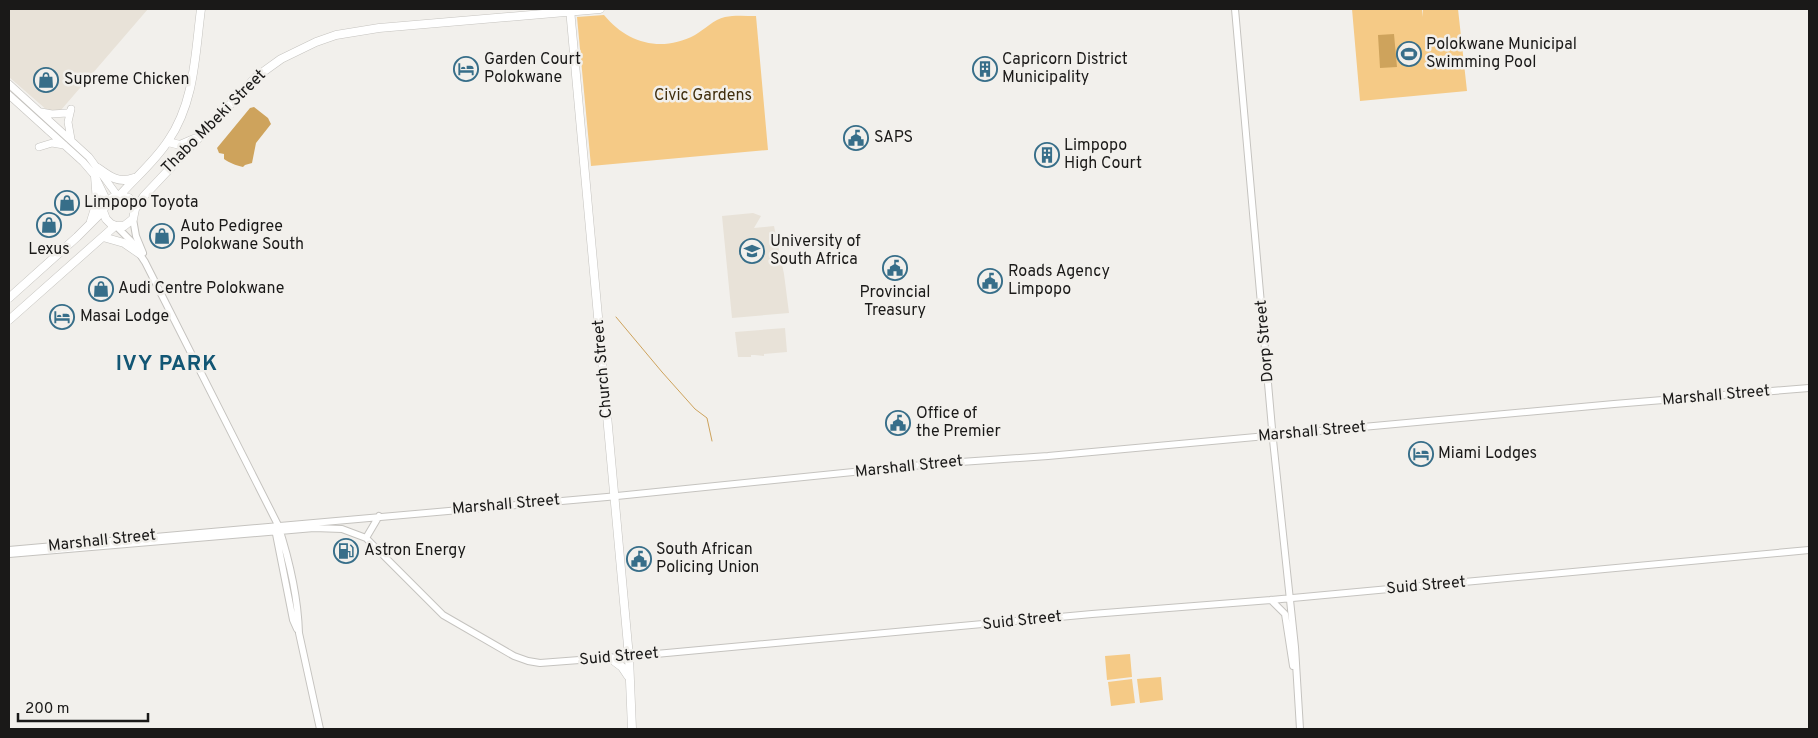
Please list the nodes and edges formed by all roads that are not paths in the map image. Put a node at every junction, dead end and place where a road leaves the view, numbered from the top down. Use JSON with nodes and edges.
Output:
{"nodes":[{"id":1,"x":201,"y":9,"type":"edge"},
{"id":2,"x":600,"y":9,"type":"edge"},
{"id":3,"x":1234,"y":9,"type":"edge"},
{"id":4,"x":570,"y":10,"type":"edge"},
{"id":5,"x":9,"y":84,"type":"edge"},
{"id":6,"x":9,"y":95,"type":"edge"},
{"id":7,"x":41,"y":112,"type":"junction"},
{"id":8,"x":198,"y":137,"type":"junction"},
{"id":9,"x":71,"y":139,"type":"junction"},
{"id":10,"x":168,"y":142,"type":"junction"},
{"id":11,"x":65,"y":145,"type":"junction"},
{"id":12,"x":39,"y":147,"type":"dead end"},
{"id":13,"x":98,"y":168,"type":"junction"},
{"id":14,"x":95,"y":176,"type":"junction"},
{"id":15,"x":136,"y":178,"type":"junction"},
{"id":16,"x":119,"y":195,"type":"junction"},
{"id":17,"x":107,"y":201,"type":"junction"},
{"id":18,"x":135,"y":209,"type":"junction"},
{"id":19,"x":103,"y":211,"type":"junction"},
{"id":20,"x":133,"y":219,"type":"junction"},
{"id":21,"x":89,"y":225,"type":"junction"},
{"id":22,"x":116,"y":226,"type":"junction"},
{"id":23,"x":103,"y":237,"type":"junction"},
{"id":24,"x":140,"y":254,"type":"junction"},
{"id":25,"x":145,"y":262,"type":"junction"},
{"id":26,"x":9,"y":297,"type":"edge"},
{"id":27,"x":9,"y":320,"type":"edge"},
{"id":28,"x":1809,"y":388,"type":"edge"},
{"id":29,"x":1273,"y":436,"type":"junction"},
{"id":30,"x":614,"y":496,"type":"junction"},
{"id":31,"x":379,"y":516,"type":"junction"},
{"id":32,"x":276,"y":526,"type":"junction"},
{"id":33,"x":366,"y":538,"type":"junction"},
{"id":34,"x":9,"y":550,"type":"edge"},
{"id":35,"x":1809,"y":550,"type":"edge"},
{"id":36,"x":9,"y":554,"type":"edge"},
{"id":37,"x":1290,"y":598,"type":"junction"},
{"id":38,"x":1271,"y":600,"type":"junction"},
{"id":39,"x":629,"y":657,"type":"junction"},
{"id":40,"x":610,"y":658,"type":"junction"},
{"id":41,"x":1296,"y":674,"type":"junction"},
{"id":42,"x":630,"y":680,"type":"junction"},
{"id":43,"x":320,"y":729,"type":"edge"},
{"id":44,"x":632,"y":729,"type":"edge"},
{"id":45,"x":1300,"y":729,"type":"edge"}],
"edges":[{"from":1,"to":10,"type":"main road"},
{"from":2,"to":4,"type":"main road","name":"Thabo Mbeki Street"},
{"from":3,"to":29,"type":"street","name":"Dorp Street"},
{"from":4,"to":8,"type":"main road","name":"Thabo Mbeki Street"},
{"from":4,"to":30,"type":"main road","name":"Church Street"},
{"from":5,"to":7,"type":"main road"},
{"from":6,"to":11,"type":"main road"},
{"from":7,"to":9,"type":"main road"},
{"from":7,"to":9,"type":"main road"},
{"from":8,"to":10,"type":"main road"},
{"from":8,"to":18,"type":"main road","name":"Thabo Mbeki Street"},
{"from":9,"to":13,"type":"main road"},
{"from":10,"to":15,"type":"main road"},
{"from":11,"to":12,"type":"main road"},
{"from":11,"to":14,"type":"main road"},
{"from":13,"to":15,"type":"main road"},
{"from":13,"to":16,"type":"main road"},
{"from":14,"to":17,"type":"main road"},
{"from":14,"to":21,"type":"main road"},
{"from":15,"to":16,"type":"main road"},
{"from":16,"to":17,"type":"main road"},
{"from":16,"to":18,"type":"main road"},
{"from":17,"to":19,"type":"main road"},
{"from":18,"to":20,"type":"main road","name":"Thabo Mbeki Street"},
{"from":19,"to":21,"type":"main road"},
{"from":19,"to":22,"type":"main road"},
{"from":20,"to":22,"type":"main road"},
{"from":20,"to":25,"type":"street"},
{"from":21,"to":26,"type":"main road"},
{"from":22,"to":23,"type":"main road"},
{"from":22,"to":24,"type":"street"},
{"from":23,"to":24,"type":"main road"},
{"from":23,"to":27,"type":"main road"},
{"from":24,"to":25,"type":"street"},
{"from":25,"to":32,"type":"street"},
{"from":28,"to":29,"type":"street","name":"Marshall Street"},
{"from":29,"to":30,"type":"street","name":"Marshall Street"},
{"from":29,"to":37,"type":"street","name":"Dorp Street"},
{"from":30,"to":31,"type":"street","name":"Marshall Street"},
{"from":30,"to":39,"type":"main road","name":"Church Street"},
{"from":31,"to":32,"type":"street","name":"Marshall Street"},
{"from":31,"to":33,"type":"street"},
{"from":32,"to":33,"type":"street","name":"Suid Street"},
{"from":32,"to":34,"type":"street","name":"Marshall Street"},
{"from":32,"to":36,"type":"street","name":"Marshall Street"},
{"from":32,"to":43,"type":"street"},
{"from":33,"to":40,"type":"street","name":"Suid Street"},
{"from":35,"to":37,"type":"street","name":"Suid Street"},
{"from":37,"to":38,"type":"street","name":"Suid Street"},
{"from":37,"to":41,"type":"street","name":"Dorp Street"},
{"from":38,"to":39,"type":"street","name":"Suid Street"},
{"from":38,"to":41,"type":"street","name":"Dorp Street"},
{"from":39,"to":40,"type":"street","name":"Suid Street"},
{"from":39,"to":42,"type":"main road","name":"Church Street"},
{"from":40,"to":42,"type":"main road"},
{"from":41,"to":45,"type":"street","name":"Dorp Street"},
{"from":42,"to":44,"type":"main road","name":"Church Street"}]}
